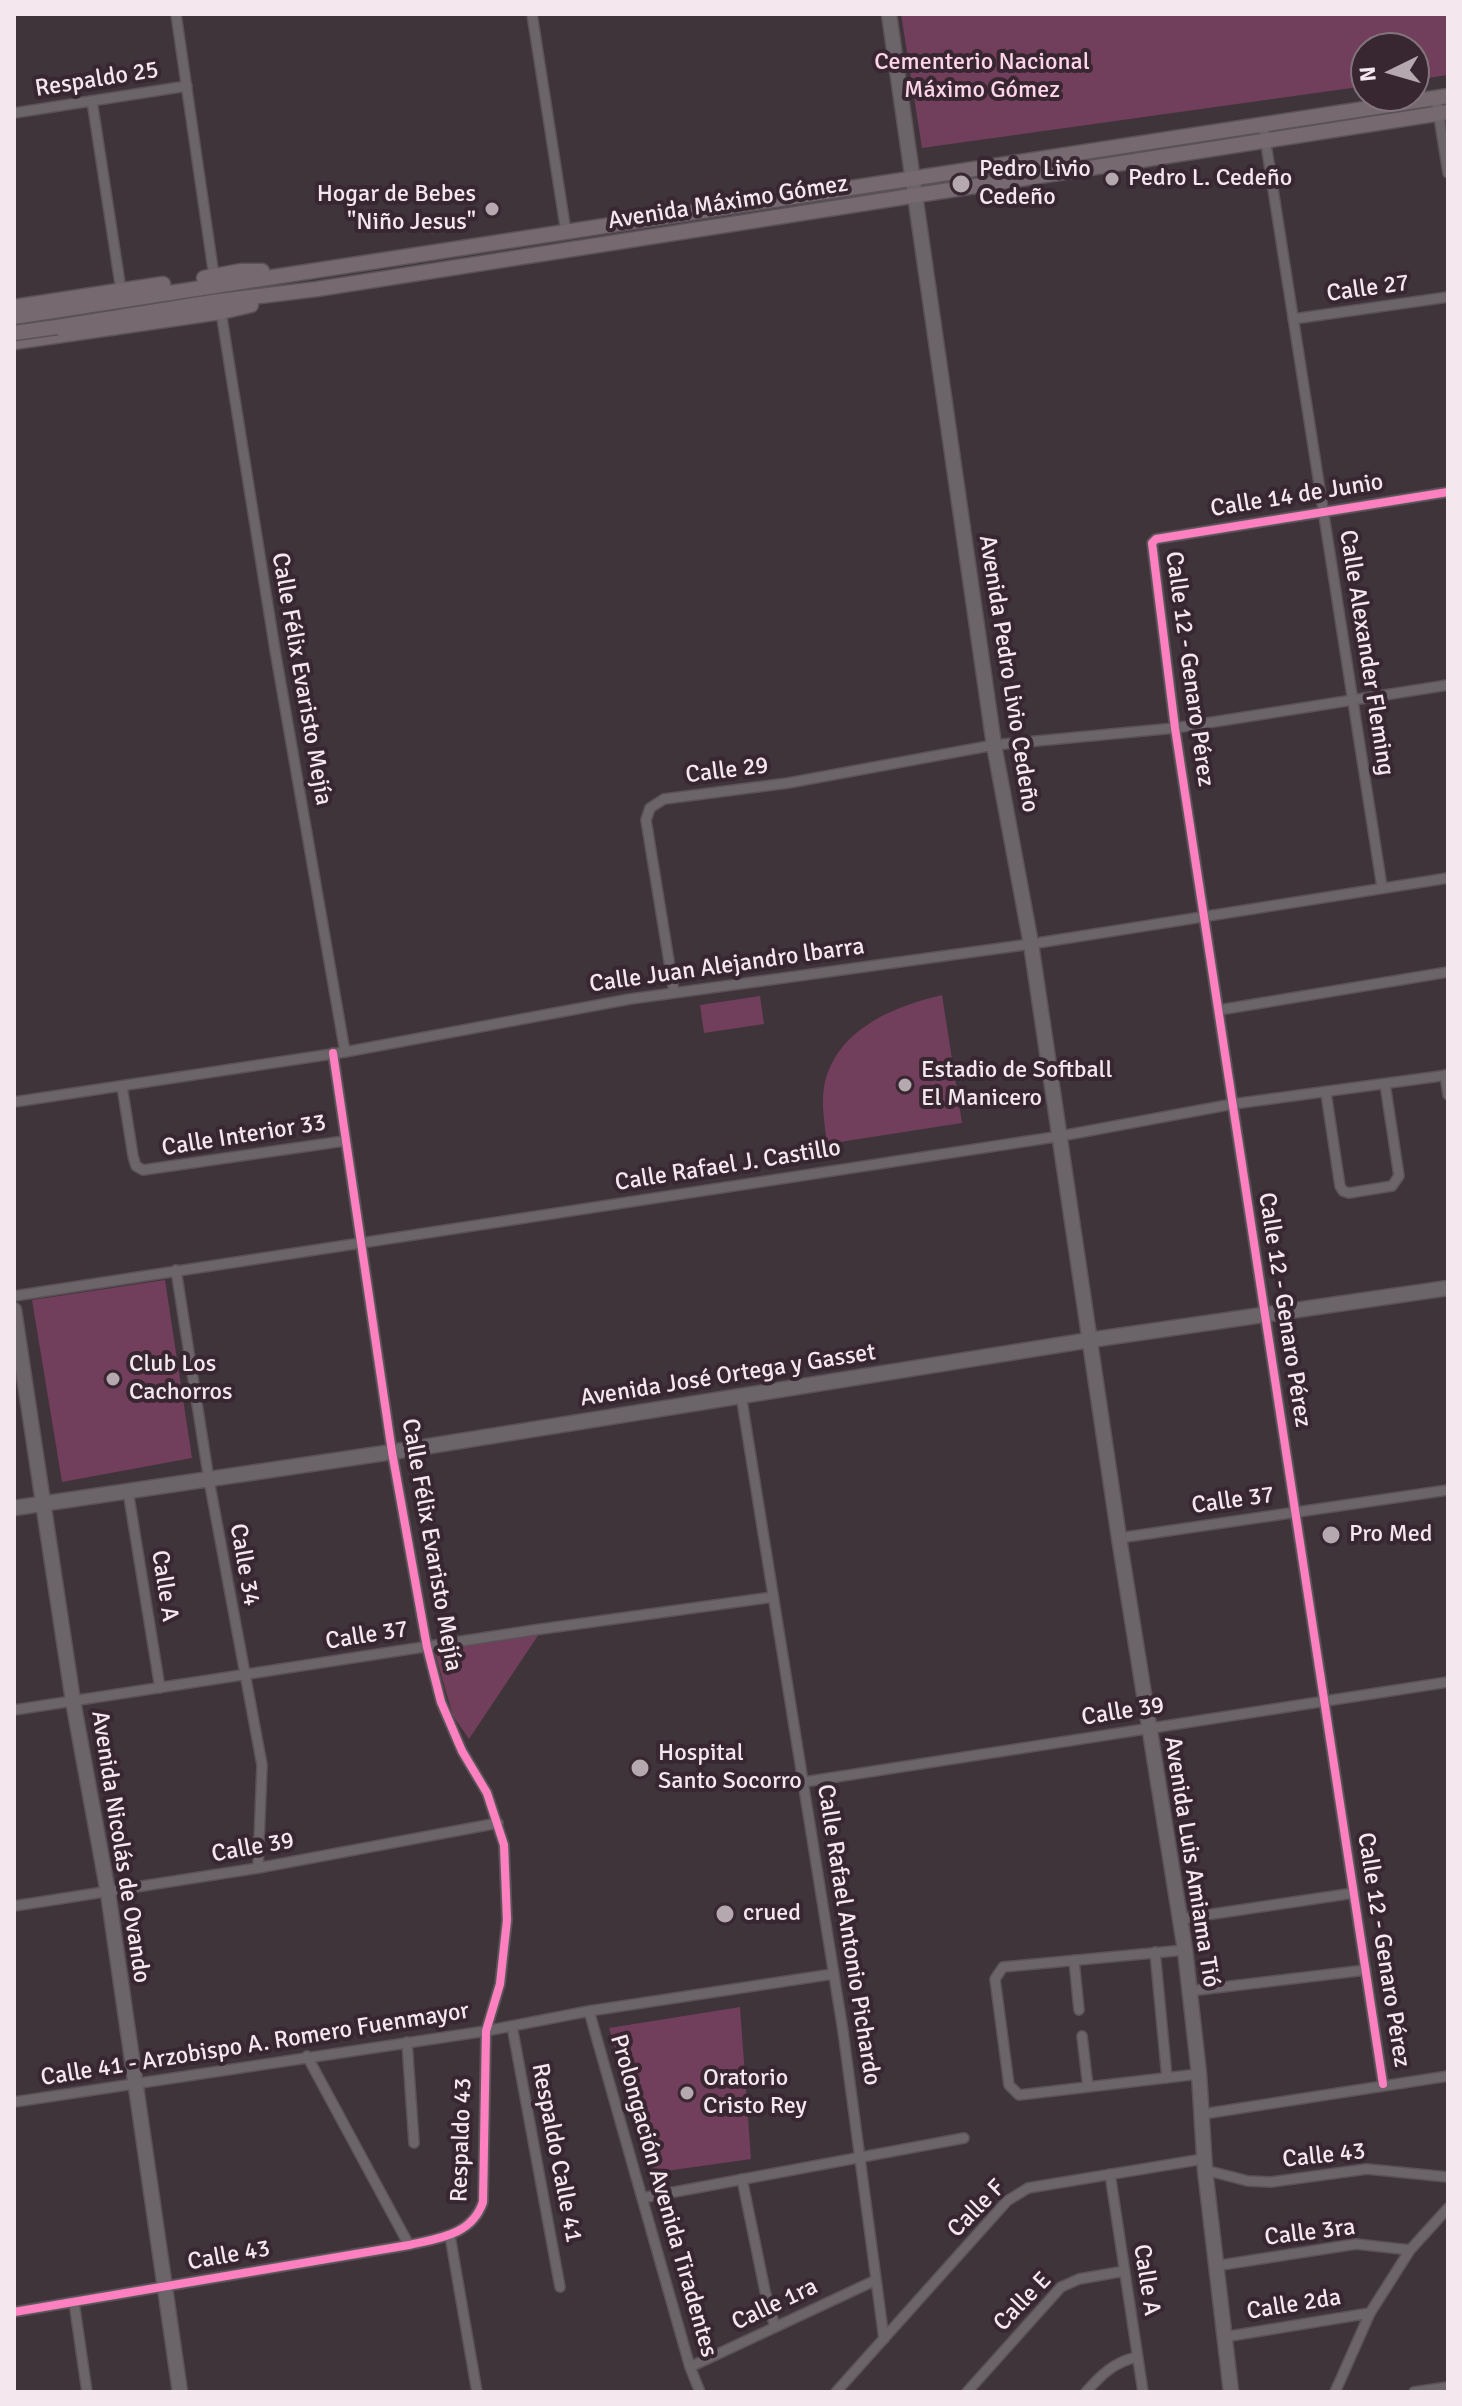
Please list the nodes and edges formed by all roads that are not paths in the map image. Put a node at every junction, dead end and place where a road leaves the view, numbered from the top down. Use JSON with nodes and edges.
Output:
{"nodes":[{"id":1,"x":176,"y":14,"type":"edge"},
{"id":2,"x":532,"y":14,"type":"edge"},
{"id":3,"x":889,"y":14,"type":"edge"},
{"id":4,"x":187,"y":86,"type":"junction"},
{"id":5,"x":92,"y":101,"type":"junction"},
{"id":6,"x":1443,"y":105,"type":"edge"},
{"id":7,"x":14,"y":113,"type":"edge"},
{"id":8,"x":1264,"y":132,"type":"junction"},
{"id":9,"x":1448,"y":173,"type":"edge"},
{"id":10,"x":914,"y":180,"type":"junction"},
{"id":11,"x":916,"y":196,"type":"junction"},
{"id":12,"x":566,"y":232,"type":"junction"},
{"id":13,"x":315,"y":270,"type":"junction"},
{"id":14,"x":214,"y":276,"type":"junction"},
{"id":15,"x":317,"y":289,"type":"junction"},
{"id":16,"x":121,"y":290,"type":"junction"},
{"id":17,"x":1448,"y":297,"type":"edge"},
{"id":18,"x":14,"y":307,"type":"edge"},
{"id":19,"x":221,"y":312,"type":"junction"},
{"id":20,"x":14,"y":317,"type":"edge"},
{"id":21,"x":1293,"y":319,"type":"junction"},
{"id":22,"x":14,"y":333,"type":"edge"},
{"id":23,"x":14,"y":342,"type":"edge"},
{"id":24,"x":1448,"y":492,"type":"edge"},
{"id":25,"x":1323,"y":512,"type":"junction"},
{"id":26,"x":1153,"y":541,"type":"joint"},
{"id":27,"x":1448,"y":685,"type":"edge"},
{"id":28,"x":1353,"y":699,"type":"junction"},
{"id":29,"x":1175,"y":728,"type":"junction"},
{"id":30,"x":994,"y":745,"type":"junction"},
{"id":31,"x":1448,"y":878,"type":"edge"},
{"id":32,"x":1382,"y":887,"type":"junction"},
{"id":33,"x":1204,"y":916,"type":"junction"},
{"id":34,"x":1031,"y":944,"type":"junction"},
{"id":35,"x":1448,"y":972,"type":"edge"},
{"id":36,"x":674,"y":992,"type":"junction"},
{"id":37,"x":1219,"y":1010,"type":"junction"},
{"id":38,"x":345,"y":1052,"type":"junction"},
{"id":39,"x":333,"y":1053,"type":"junction"},
{"id":40,"x":1447,"y":1075,"type":"edge"},
{"id":41,"x":1385,"y":1084,"type":"junction"},
{"id":42,"x":122,"y":1086,"type":"junction"},
{"id":43,"x":1326,"y":1093,"type":"junction"},
{"id":44,"x":1448,"y":1095,"type":"edge"},
{"id":45,"x":14,"y":1102,"type":"edge"},
{"id":46,"x":1233,"y":1104,"type":"junction"},
{"id":47,"x":1061,"y":1136,"type":"junction"},
{"id":48,"x":344,"y":1141,"type":"junction"},
{"id":49,"x":360,"y":1242,"type":"junction"},
{"id":50,"x":176,"y":1270,"type":"junction"},
{"id":51,"x":1448,"y":1288,"type":"edge"},
{"id":52,"x":14,"y":1296,"type":"edge"},
{"id":53,"x":14,"y":1310,"type":"edge"},
{"id":54,"x":1264,"y":1315,"type":"junction"},
{"id":55,"x":1090,"y":1340,"type":"junction"},
{"id":56,"x":741,"y":1395,"type":"junction"},
{"id":57,"x":392,"y":1452,"type":"junction"},
{"id":58,"x":209,"y":1480,"type":"junction"},
{"id":59,"x":1448,"y":1490,"type":"edge"},
{"id":60,"x":128,"y":1491,"type":"junction"},
{"id":61,"x":44,"y":1503,"type":"junction"},
{"id":62,"x":14,"y":1508,"type":"edge"},
{"id":63,"x":1296,"y":1512,"type":"junction"},
{"id":64,"x":1119,"y":1538,"type":"junction"},
{"id":65,"x":773,"y":1597,"type":"junction"},
{"id":66,"x":427,"y":1647,"type":"junction"},
{"id":67,"x":243,"y":1676,"type":"junction"},
{"id":68,"x":1448,"y":1682,"type":"edge"},
{"id":69,"x":160,"y":1688,"type":"junction"},
{"id":70,"x":73,"y":1701,"type":"junction"},
{"id":71,"x":1325,"y":1703,"type":"junction"},
{"id":72,"x":14,"y":1710,"type":"edge"},
{"id":73,"x":1148,"y":1728,"type":"junction"},
{"id":74,"x":804,"y":1782,"type":"junction"},
{"id":75,"x":498,"y":1823,"type":"junction"},
{"id":76,"x":258,"y":1868,"type":"junction"},
{"id":77,"x":108,"y":1893,"type":"junction"},
{"id":78,"x":1354,"y":1893,"type":"junction"},
{"id":79,"x":14,"y":1906,"type":"edge"},
{"id":80,"x":1179,"y":1919,"type":"junction"},
{"id":81,"x":1185,"y":1950,"type":"junction"},
{"id":82,"x":1155,"y":1952,"type":"junction"},
{"id":83,"x":1074,"y":1960,"type":"junction"},
{"id":84,"x":1366,"y":1970,"type":"junction"},
{"id":85,"x":833,"y":1974,"type":"junction"},
{"id":86,"x":1189,"y":1991,"type":"junction"},
{"id":87,"x":1079,"y":2010,"type":"dead end"},
{"id":88,"x":589,"y":2011,"type":"junction"},
{"id":89,"x":512,"y":2026,"type":"junction"},
{"id":90,"x":486,"y":2031,"type":"junction"},
{"id":91,"x":1082,"y":2036,"type":"dead end"},
{"id":92,"x":407,"y":2042,"type":"junction"},
{"id":93,"x":307,"y":2056,"type":"junction"},
{"id":94,"x":1199,"y":2074,"type":"junction"},
{"id":95,"x":1448,"y":2076,"type":"edge"},
{"id":96,"x":1167,"y":2078,"type":"junction"},
{"id":97,"x":134,"y":2083,"type":"junction"},
{"id":98,"x":1383,"y":2084,"type":"junction"},
{"id":99,"x":1088,"y":2087,"type":"junction"},
{"id":100,"x":14,"y":2102,"type":"edge"},
{"id":101,"x":1203,"y":2114,"type":"junction"},
{"id":102,"x":964,"y":2138,"type":"dead end"},
{"id":103,"x":414,"y":2143,"type":"dead end"},
{"id":104,"x":860,"y":2157,"type":"junction"},
{"id":105,"x":1204,"y":2164,"type":"junction"},
{"id":106,"x":1110,"y":2174,"type":"junction"},
{"id":107,"x":1448,"y":2177,"type":"edge"},
{"id":108,"x":742,"y":2179,"type":"junction"},
{"id":109,"x":642,"y":2198,"type":"junction"},
{"id":110,"x":1448,"y":2208,"type":"edge"},
{"id":111,"x":450,"y":2236,"type":"junction"},
{"id":112,"x":409,"y":2245,"type":"junction"},
{"id":113,"x":1410,"y":2250,"type":"junction"},
{"id":114,"x":1215,"y":2266,"type":"junction"},
{"id":115,"x":1125,"y":2271,"type":"junction"},
{"id":116,"x":876,"y":2280,"type":"junction"},
{"id":117,"x":560,"y":2287,"type":"dead end"},
{"id":118,"x":163,"y":2288,"type":"junction"},
{"id":119,"x":74,"y":2302,"type":"junction"},
{"id":120,"x":14,"y":2312,"type":"edge"},
{"id":121,"x":1370,"y":2313,"type":"junction"},
{"id":122,"x":775,"y":2327,"type":"junction"},
{"id":123,"x":1224,"y":2337,"type":"junction"},
{"id":124,"x":884,"y":2339,"type":"junction"},
{"id":125,"x":1137,"y":2357,"type":"junction"},
{"id":126,"x":690,"y":2367,"type":"junction"},
{"id":127,"x":1448,"y":2387,"type":"edge"},
{"id":128,"x":87,"y":2392,"type":"edge"},
{"id":129,"x":180,"y":2392,"type":"edge"},
{"id":130,"x":477,"y":2392,"type":"edge"},
{"id":131,"x":700,"y":2392,"type":"edge"},
{"id":132,"x":836,"y":2392,"type":"edge"},
{"id":133,"x":967,"y":2392,"type":"edge"},
{"id":134,"x":1086,"y":2392,"type":"edge"},
{"id":135,"x":1143,"y":2392,"type":"edge"},
{"id":136,"x":1231,"y":2392,"type":"edge"},
{"id":137,"x":1335,"y":2392,"type":"edge"},
{"id":138,"x":1414,"y":2392,"type":"edge"}],
"edges":[{"from":1,"to":4,"type":"street"},
{"from":2,"to":12,"type":"street"},
{"from":3,"to":10,"type":"main road","name":"Avenida Pedro Livio Cedeño"},
{"from":4,"to":5,"type":"street","name":"Respaldo 25"},
{"from":4,"to":14,"type":"street"},
{"from":5,"to":7,"type":"street","name":"Respaldo 25"},
{"from":5,"to":16,"type":"street"},
{"from":6,"to":8,"type":"main road","name":"Avenida Máximo Gómez"},
{"from":6,"to":9,"type":"street"},
{"from":8,"to":10,"type":"main road","name":"Avenida Máximo Gómez"},
{"from":8,"to":11,"type":"main road","name":"Avenida Máximo Gómez"},
{"from":8,"to":21,"type":"street","name":"Calle Alexander Fleming"},
{"from":10,"to":11,"type":"main road","name":"Avenida Pedro Livio Cedeño"},
{"from":10,"to":12,"type":"main road","name":"Avenida Máximo Gómez"},
{"from":11,"to":15,"type":"main road","name":"Avenida Máximo Gómez"},
{"from":11,"to":30,"type":"main road","name":"Avenida Pedro Livio Cedeño"},
{"from":12,"to":13,"type":"main road","name":"Avenida Máximo Gómez"},
{"from":13,"to":14,"type":"main road"},
{"from":13,"to":20,"type":"main road","name":"Avenida Máximo Gómez"},
{"from":14,"to":16,"type":"main road"},
{"from":15,"to":19,"type":"main road"},
{"from":15,"to":22,"type":"main road","name":"Avenida Máximo Gómez","bridge":true},
{"from":16,"to":18,"type":"main road"},
{"from":17,"to":21,"type":"street","name":"Calle 27"},
{"from":19,"to":23,"type":"main road"},
{"from":19,"to":38,"type":"street","name":"Calle Félix Evaristo Mejía"},
{"from":21,"to":25,"type":"street","name":"Calle Alexander Fleming"},
{"from":24,"to":25,"type":"street","name":"Calle 14 de Junio"},
{"from":25,"to":26,"type":"street","name":"Calle 14 de Junio"},
{"from":25,"to":28,"type":"street","name":"Calle Alexander Fleming"},
{"from":26,"to":29,"type":"street","name":"Calle 12 - Genaro Pérez"},
{"from":27,"to":28,"type":"street"},
{"from":28,"to":29,"type":"street"},
{"from":28,"to":32,"type":"street","name":"Calle Alexander Fleming"},
{"from":29,"to":30,"type":"street"},
{"from":29,"to":33,"type":"street","name":"Calle 12 - Genaro Pérez"},
{"from":30,"to":34,"type":"main road","name":"Avenida Pedro Livio Cedeño"},
{"from":30,"to":36,"type":"street","name":"Calle 29"},
{"from":31,"to":32,"type":"street","name":"Calle Juan Alejandro lbarra"},
{"from":32,"to":33,"type":"street","name":"Calle Juan Alejandro lbarra"},
{"from":33,"to":34,"type":"street","name":"Calle Juan Alejandro lbarra"},
{"from":33,"to":37,"type":"street","name":"Calle 12 - Genaro Pérez"},
{"from":34,"to":36,"type":"street","name":"Calle Juan Alejandro lbarra"},
{"from":34,"to":47,"type":"main road","name":"Avenida Pedro Livio Cedeño"},
{"from":35,"to":37,"type":"street"},
{"from":36,"to":38,"type":"street","name":"Calle Juan Alejandro lbarra"},
{"from":37,"to":46,"type":"street","name":"Calle 12 - Genaro Pérez"},
{"from":38,"to":39,"type":"street","name":"Calle Juan Alejandro lbarra"},
{"from":39,"to":42,"type":"street","name":"Calle Juan Alejandro lbarra"},
{"from":39,"to":48,"type":"street","name":"Calle Félix Evaristo Mejía"},
{"from":40,"to":41,"type":"street","name":"Calle Rafael J. Castillo"},
{"from":40,"to":44,"type":"street"},
{"from":41,"to":43,"type":"street","name":"Calle Rafael J. Castillo"},
{"from":41,"to":43,"type":"street"},
{"from":42,"to":45,"type":"street","name":"Calle Juan Alejandro lbarra"},
{"from":42,"to":48,"type":"street","name":"Calle Interior 33"},
{"from":43,"to":46,"type":"street","name":"Calle Rafael J. Castillo"},
{"from":46,"to":47,"type":"street","name":"Calle Rafael J. Castillo"},
{"from":46,"to":54,"type":"street","name":"Calle 12 - Genaro Pérez"},
{"from":47,"to":49,"type":"street","name":"Calle Rafael J. Castillo"},
{"from":47,"to":55,"type":"main road","name":"Avenida Pedro Livio Cedeño"},
{"from":48,"to":49,"type":"street","name":"Calle Félix Evaristo Mejía"},
{"from":49,"to":50,"type":"street","name":"Calle Rafael J. Castillo"},
{"from":49,"to":57,"type":"street","name":"Calle Félix Evaristo Mejía"},
{"from":50,"to":52,"type":"street","name":"Calle Rafael J. Castillo"},
{"from":50,"to":58,"type":"street","name":"Calle 34"},
{"from":51,"to":54,"type":"main road","name":"Avenida José Ortega y Gasset"},
{"from":53,"to":61,"type":"main road","name":"Avenida Nicolás de Ovando"},
{"from":54,"to":55,"type":"main road","name":"Avenida José Ortega y Gasset"},
{"from":54,"to":63,"type":"street","name":"Calle 12 - Genaro Pérez"},
{"from":55,"to":56,"type":"main road","name":"Avenida José Ortega y Gasset"},
{"from":55,"to":64,"type":"main road","name":"Avenida Luis Amiama Tió"},
{"from":56,"to":57,"type":"main road","name":"Avenida José Ortega y Gasset"},
{"from":56,"to":65,"type":"street","name":"Calle Rafael Antonio Pichardo"},
{"from":57,"to":58,"type":"main road","name":"Avenida José Ortega y Gasset"},
{"from":57,"to":66,"type":"street","name":"Calle Félix Evaristo Mejía"},
{"from":58,"to":60,"type":"main road","name":"Avenida José Ortega y Gasset"},
{"from":58,"to":67,"type":"street","name":"Calle 34"},
{"from":59,"to":63,"type":"street","name":"Calle 37"},
{"from":60,"to":61,"type":"main road","name":"Avenida José Ortega y Gasset"},
{"from":60,"to":69,"type":"street","name":"Calle A"},
{"from":61,"to":62,"type":"main road","name":"Avenida José Ortega y Gasset"},
{"from":61,"to":70,"type":"main road","name":"Avenida Nicolás de Ovando"},
{"from":63,"to":64,"type":"street","name":"Calle 37"},
{"from":63,"to":71,"type":"street","name":"Calle 12 - Genaro Pérez"},
{"from":64,"to":73,"type":"main road","name":"Avenida Luis Amiama Tió"},
{"from":65,"to":66,"type":"street","name":"Calle 37"},
{"from":65,"to":74,"type":"street","name":"Calle Rafael Antonio Pichardo"},
{"from":66,"to":67,"type":"street","name":"Calle 37"},
{"from":66,"to":75,"type":"street","name":"Calle Félix Evaristo Mejía"},
{"from":67,"to":69,"type":"street","name":"Calle 37"},
{"from":67,"to":76,"type":"street","name":"Calle 34"},
{"from":68,"to":71,"type":"street","name":"Calle 39"},
{"from":69,"to":70,"type":"street","name":"Calle 37"},
{"from":70,"to":72,"type":"street","name":"Calle 37"},
{"from":70,"to":77,"type":"main road","name":"Avenida Nicolás de Ovando"},
{"from":71,"to":73,"type":"street","name":"Calle 39"},
{"from":71,"to":78,"type":"street","name":"Calle 12 - Genaro Pérez"},
{"from":73,"to":74,"type":"street","name":"Calle 39"},
{"from":73,"to":80,"type":"main road","name":"Avenida Luis Amiama Tió"},
{"from":74,"to":85,"type":"street","name":"Calle Rafael Antonio Pichardo"},
{"from":75,"to":76,"type":"street","name":"Calle 39"},
{"from":75,"to":90,"type":"street","name":"Calle Félix Evaristo Mejía"},
{"from":76,"to":77,"type":"street","name":"Calle 39"},
{"from":77,"to":79,"type":"street","name":"Calle 39"},
{"from":77,"to":97,"type":"main road","name":"Avenida Nicolás de Ovando"},
{"from":78,"to":80,"type":"street"},
{"from":78,"to":84,"type":"street","name":"Calle 12 - Genaro Pérez"},
{"from":80,"to":81,"type":"main road","name":"Avenida Luis Amiama Tió"},
{"from":81,"to":82,"type":"street"},
{"from":81,"to":86,"type":"main road","name":"Avenida Luis Amiama Tió"},
{"from":82,"to":83,"type":"street"},
{"from":82,"to":96,"type":"street"},
{"from":83,"to":87,"type":"street"},
{"from":83,"to":99,"type":"street"},
{"from":84,"to":86,"type":"street"},
{"from":84,"to":98,"type":"street","name":"Calle 12 - Genaro Pérez"},
{"from":85,"to":88,"type":"street","name":"Calle 41 - Arzobispo A. Romero Fuenmayor"},
{"from":85,"to":104,"type":"street","name":"Calle Rafael Antonio Pichardo"},
{"from":86,"to":94,"type":"main road","name":"Avenida Luis Amiama Tió"},
{"from":88,"to":89,"type":"street","name":"Calle 41 - Arzobispo A. Romero Fuenmayor"},
{"from":88,"to":109,"type":"street","name":"Prolongación Avenida Tiradentes"},
{"from":89,"to":90,"type":"street","name":"Calle 41 - Arzobispo A. Romero Fuenmayor"},
{"from":89,"to":117,"type":"street","name":"Respaldo Calle 41"},
{"from":90,"to":92,"type":"street","name":"Calle 41 - Arzobispo A. Romero Fuenmayor"},
{"from":90,"to":111,"type":"street","name":"Respaldo 43"},
{"from":91,"to":99,"type":"street"},
{"from":92,"to":93,"type":"street","name":"Calle 41 - Arzobispo A. Romero Fuenmayor"},
{"from":92,"to":103,"type":"street"},
{"from":93,"to":97,"type":"street","name":"Calle 41 - Arzobispo A. Romero Fuenmayor"},
{"from":93,"to":112,"type":"street"},
{"from":94,"to":96,"type":"street"},
{"from":94,"to":101,"type":"main road","name":"Avenida Luis Amiama Tió"},
{"from":95,"to":98,"type":"street"},
{"from":96,"to":99,"type":"street"},
{"from":97,"to":100,"type":"street","name":"Calle 41 - Arzobispo A. Romero Fuenmayor"},
{"from":97,"to":118,"type":"main road","name":"Avenida Nicolás de Ovando"},
{"from":98,"to":101,"type":"street"},
{"from":101,"to":105,"type":"main road","name":"Avenida Luis Amiama Tió"},
{"from":102,"to":104,"type":"street"},
{"from":104,"to":108,"type":"street"},
{"from":104,"to":116,"type":"street","name":"Calle Rafael Antonio Pichardo"},
{"from":105,"to":106,"type":"street","name":"Calle F"},
{"from":105,"to":107,"type":"street","name":"Calle 43"},
{"from":105,"to":114,"type":"main road","name":"Avenida Luis Amiama Tió"},
{"from":106,"to":115,"type":"street","name":"Calle A"},
{"from":106,"to":124,"type":"street","name":"Calle F"},
{"from":108,"to":109,"type":"street"},
{"from":108,"to":122,"type":"street"},
{"from":109,"to":126,"type":"street","name":"Prolongación Avenida Tiradentes"},
{"from":110,"to":113,"type":"street"},
{"from":111,"to":112,"type":"street","name":"Calle 43"},
{"from":111,"to":130,"type":"street"},
{"from":112,"to":118,"type":"street","name":"Calle 43"},
{"from":113,"to":114,"type":"street","name":"Calle 3ra"},
{"from":113,"to":121,"type":"street"},
{"from":114,"to":123,"type":"main road","name":"Avenida Luis Amiama Tió"},
{"from":115,"to":125,"type":"street","name":"Calle A"},
{"from":115,"to":133,"type":"street","name":"Calle E"},
{"from":116,"to":122,"type":"street","name":"Calle 1ra"},
{"from":116,"to":124,"type":"street","name":"Calle Rafael Antonio Pichardo"},
{"from":118,"to":119,"type":"street","name":"Calle 43"},
{"from":118,"to":129,"type":"main road","name":"Avenida Nicolás de Ovando"},
{"from":119,"to":120,"type":"street","name":"Calle 43"},
{"from":119,"to":128,"type":"street"},
{"from":121,"to":123,"type":"street","name":"Calle 2da"},
{"from":121,"to":137,"type":"street"},
{"from":122,"to":126,"type":"street","name":"Calle 1ra"},
{"from":123,"to":136,"type":"main road","name":"Avenida Luis Amiama Tió"},
{"from":124,"to":132,"type":"street","name":"Calle F"},
{"from":125,"to":134,"type":"street"},
{"from":125,"to":135,"type":"street","name":"Calle A"},
{"from":126,"to":131,"type":"street","name":"Prolongación Avenida Tiradentes"},
{"from":127,"to":138,"type":"street"}]}
